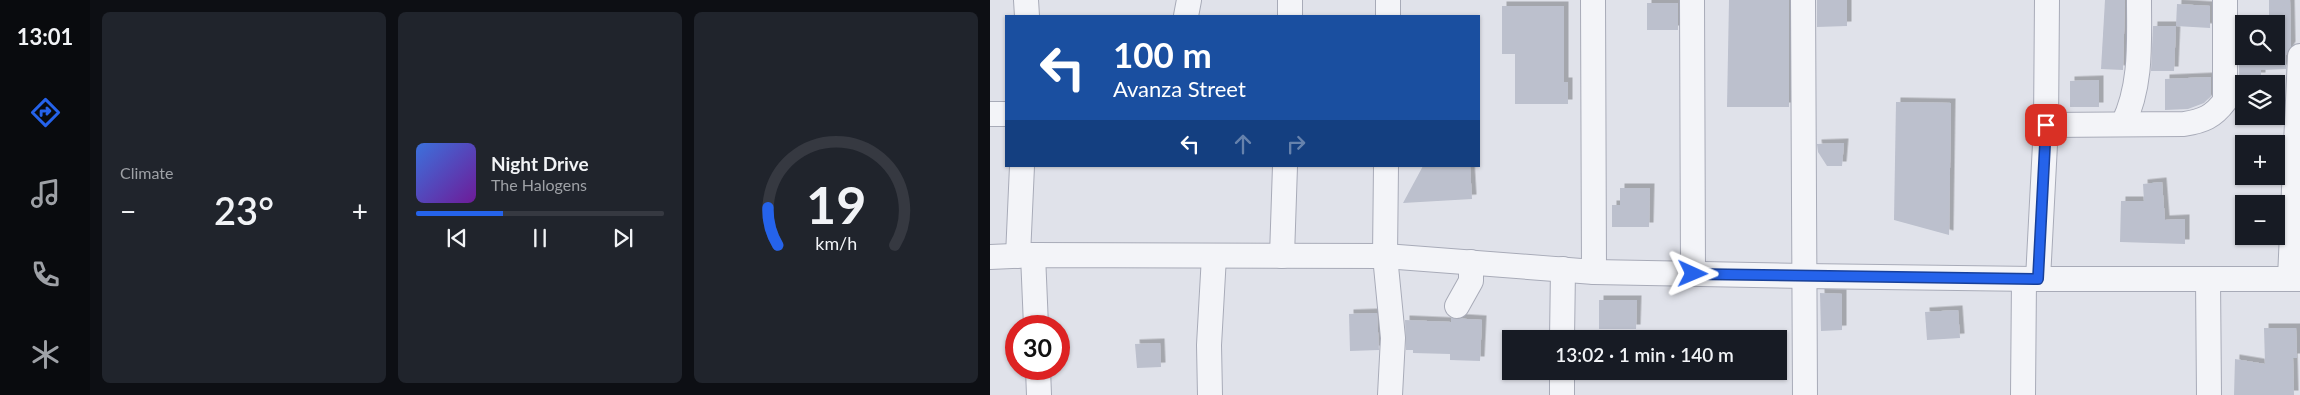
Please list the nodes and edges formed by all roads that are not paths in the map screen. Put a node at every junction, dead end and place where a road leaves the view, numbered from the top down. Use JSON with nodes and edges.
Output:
{"nodes":[{"id":1,"x":1026,"y":0,"type":"edge"},
{"id":2,"x":1190,"y":0,"type":"edge"},
{"id":3,"x":1290,"y":0,"type":"edge"},
{"id":4,"x":1388,"y":0,"type":"edge"},
{"id":5,"x":1593,"y":0,"type":"edge"},
{"id":6,"x":1692,"y":0,"type":"edge"},
{"id":7,"x":1803,"y":0,"type":"edge"},
{"id":8,"x":2047,"y":0,"type":"edge"},
{"id":9,"x":2139,"y":0,"type":"edge"},
{"id":10,"x":2225,"y":0,"type":"edge"},
{"id":11,"x":1027,"y":15,"type":"edge"},
{"id":12,"x":1186,"y":15,"type":"edge"},
{"id":13,"x":1290,"y":15,"type":"edge"},
{"id":14,"x":1388,"y":15,"type":"edge"},
{"id":15,"x":2300,"y":56,"type":"edge"},
{"id":16,"x":990,"y":114,"type":"edge"},
{"id":17,"x":1005,"y":114,"type":"edge"},
{"id":18,"x":2123,"y":124,"type":"junction"},
{"id":19,"x":2046,"y":125,"type":"junction"},
{"id":20,"x":1022,"y":167,"type":"edge"},
{"id":21,"x":1285,"y":167,"type":"edge"},
{"id":22,"x":1386,"y":167,"type":"edge"},
{"id":23,"x":1026,"y":255,"type":"junction"},
{"id":24,"x":1214,"y":256,"type":"junction"},
{"id":25,"x":1282,"y":256,"type":"junction"},
{"id":26,"x":1386,"y":256,"type":"junction"},
{"id":27,"x":990,"y":257,"type":"edge"},
{"id":28,"x":1471,"y":262,"type":"junction"},
{"id":29,"x":1563,"y":269,"type":"junction"},
{"id":30,"x":1594,"y":272,"type":"junction"},
{"id":31,"x":1693,"y":274,"type":"junction"},
{"id":32,"x":1804,"y":276,"type":"junction"},
{"id":33,"x":2295,"y":278,"type":"edge"},
{"id":34,"x":2031,"y":279,"type":"junction"},
{"id":35,"x":2208,"y":279,"type":"junction"},
{"id":36,"x":1457,"y":306,"type":"dead end"},
{"id":37,"x":1034,"y":315,"type":"edge"},
{"id":38,"x":1562,"y":330,"type":"edge"},
{"id":39,"x":1038,"y":380,"type":"edge"},
{"id":40,"x":1562,"y":380,"type":"edge"},
{"id":41,"x":1039,"y":395,"type":"edge"},
{"id":42,"x":1210,"y":395,"type":"edge"},
{"id":43,"x":1390,"y":395,"type":"edge"},
{"id":44,"x":1562,"y":395,"type":"edge"},
{"id":45,"x":1805,"y":395,"type":"edge"},
{"id":46,"x":2023,"y":395,"type":"edge"},
{"id":47,"x":2210,"y":395,"type":"edge"}],
"edges":[{"from":1,"to":11,"type":"street"},
{"from":2,"to":12,"type":"street"},
{"from":3,"to":13,"type":"street"},
{"from":4,"to":14,"type":"street"},
{"from":5,"to":30,"type":"street"},
{"from":6,"to":31,"type":"street"},
{"from":7,"to":32,"type":"street"},
{"from":8,"to":19,"type":"street"},
{"from":9,"to":18,"type":"street"},
{"from":10,"to":18,"type":"street"},
{"from":15,"to":33,"type":"street"},
{"from":16,"to":17,"type":"street"},
{"from":18,"to":19,"type":"street"},
{"from":19,"to":34,"type":"street"},
{"from":20,"to":23,"type":"street"},
{"from":21,"to":25,"type":"street"},
{"from":22,"to":26,"type":"street"},
{"from":23,"to":24,"type":"street"},
{"from":23,"to":27,"type":"street"},
{"from":23,"to":37,"type":"street"},
{"from":24,"to":25,"type":"street"},
{"from":24,"to":42,"type":"street"},
{"from":25,"to":26,"type":"street"},
{"from":26,"to":28,"type":"street"},
{"from":26,"to":43,"type":"street"},
{"from":28,"to":29,"type":"street"},
{"from":28,"to":36,"type":"street"},
{"from":29,"to":30,"type":"street"},
{"from":29,"to":38,"type":"street"},
{"from":30,"to":31,"type":"street"},
{"from":31,"to":32,"type":"street"},
{"from":32,"to":34,"type":"street"},
{"from":32,"to":45,"type":"street"},
{"from":33,"to":35,"type":"street"},
{"from":34,"to":35,"type":"street"},
{"from":34,"to":46,"type":"street"},
{"from":35,"to":47,"type":"street"},
{"from":39,"to":41,"type":"street"},
{"from":40,"to":44,"type":"street"}]}
